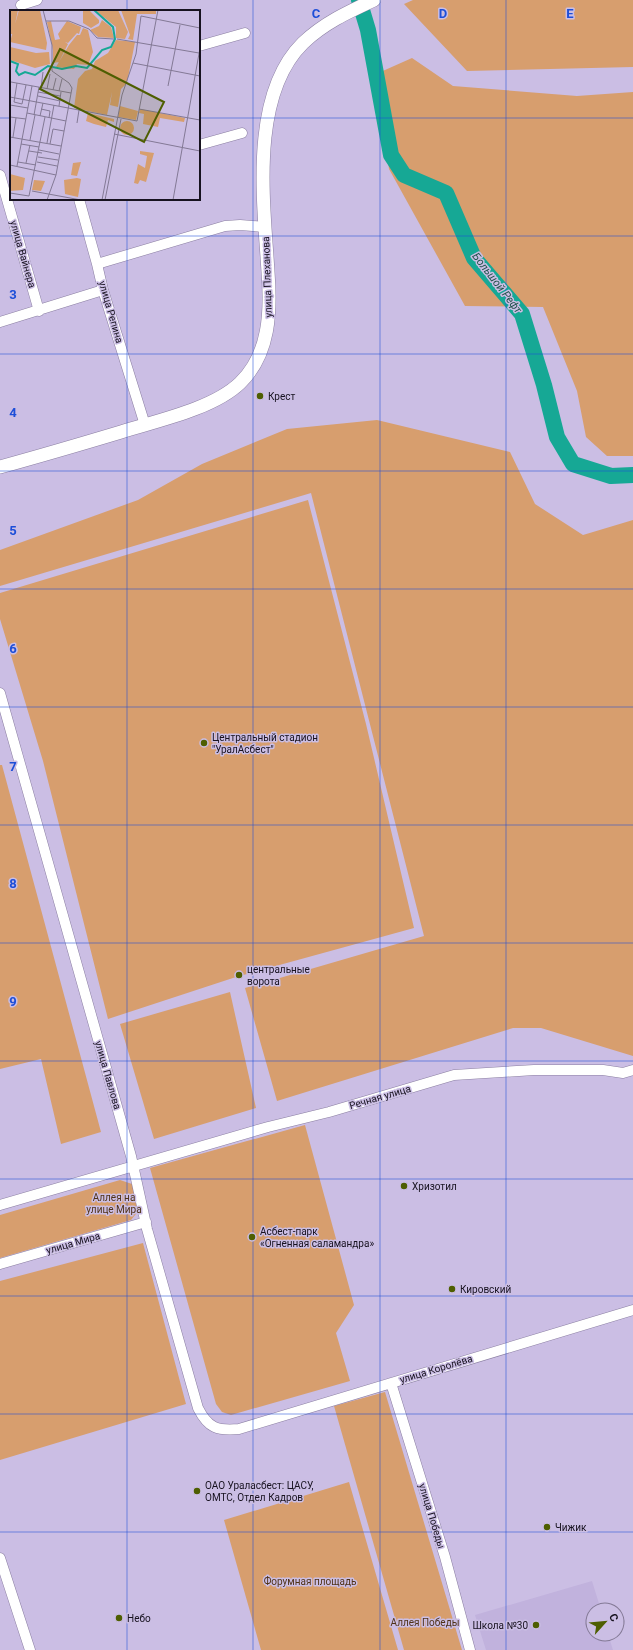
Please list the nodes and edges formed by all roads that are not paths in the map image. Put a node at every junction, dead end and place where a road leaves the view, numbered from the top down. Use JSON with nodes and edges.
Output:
{"nodes":[{"id":1,"x":37,"y":0,"type":"edge"},
{"id":2,"x":374,"y":0,"type":"edge"},
{"id":3,"x":21,"y":5,"type":"edge"},
{"id":4,"x":245,"y":33,"type":"dead end"},
{"id":5,"x":200,"y":46,"type":"edge"},
{"id":6,"x":242,"y":133,"type":"dead end"},
{"id":7,"x":200,"y":146,"type":"edge"},
{"id":8,"x":0,"y":175,"type":"edge"},
{"id":9,"x":79,"y":200,"type":"edge"},
{"id":10,"x":265,"y":227,"type":"junction"},
{"id":11,"x":97,"y":264,"type":"junction"},
{"id":12,"x":103,"y":290,"type":"junction"},
{"id":13,"x":39,"y":311,"type":"junction"},
{"id":14,"x":0,"y":322,"type":"edge"},
{"id":15,"x":145,"y":425,"type":"junction"},
{"id":16,"x":0,"y":467,"type":"edge"},
{"id":17,"x":0,"y":693,"type":"edge"},
{"id":18,"x":633,"y":1070,"type":"edge"},
{"id":19,"x":134,"y":1167,"type":"junction"},
{"id":20,"x":0,"y":1205,"type":"edge"},
{"id":21,"x":146,"y":1222,"type":"junction"},
{"id":22,"x":0,"y":1264,"type":"edge"},
{"id":23,"x":633,"y":1310,"type":"edge"},
{"id":24,"x":391,"y":1383,"type":"junction"},
{"id":25,"x":239,"y":1429,"type":"joint"},
{"id":26,"x":0,"y":1558,"type":"edge"},
{"id":27,"x":30,"y":1650,"type":"edge"},
{"id":28,"x":470,"y":1650,"type":"edge"}],
"edges":[{"from":1,"to":3,"type":"street"},
{"from":2,"to":10,"type":"main road","name":"улица Плеханова"},
{"from":4,"to":5,"type":"street"},
{"from":6,"to":7,"type":"street"},
{"from":8,"to":13,"type":"street","name":"улица Вайнера"},
{"from":9,"to":11,"type":"street","name":"улица Репина"},
{"from":10,"to":11,"type":"street"},
{"from":10,"to":15,"type":"main road","name":"улица Плеханова"},
{"from":11,"to":12,"type":"street","name":"улица Репина"},
{"from":12,"to":13,"type":"street"},
{"from":12,"to":15,"type":"street","name":"улица Репина"},
{"from":13,"to":14,"type":"street"},
{"from":15,"to":16,"type":"main road","name":"улица Плеханова"},
{"from":17,"to":19,"type":"street","name":"улица Павлова"},
{"from":18,"to":19,"type":"street","name":"Речная улица"},
{"from":19,"to":20,"type":"street"},
{"from":19,"to":21,"type":"street","name":"улица Павлова"},
{"from":21,"to":22,"type":"street","name":"улица Мира"},
{"from":21,"to":25,"type":"street","name":"улица Павлова"},
{"from":23,"to":24,"type":"street","name":"улица Королёва"},
{"from":24,"to":25,"type":"street","name":"улица Королёва"},
{"from":24,"to":28,"type":"street","name":"улица Победы"},
{"from":26,"to":27,"type":"street"}]}
